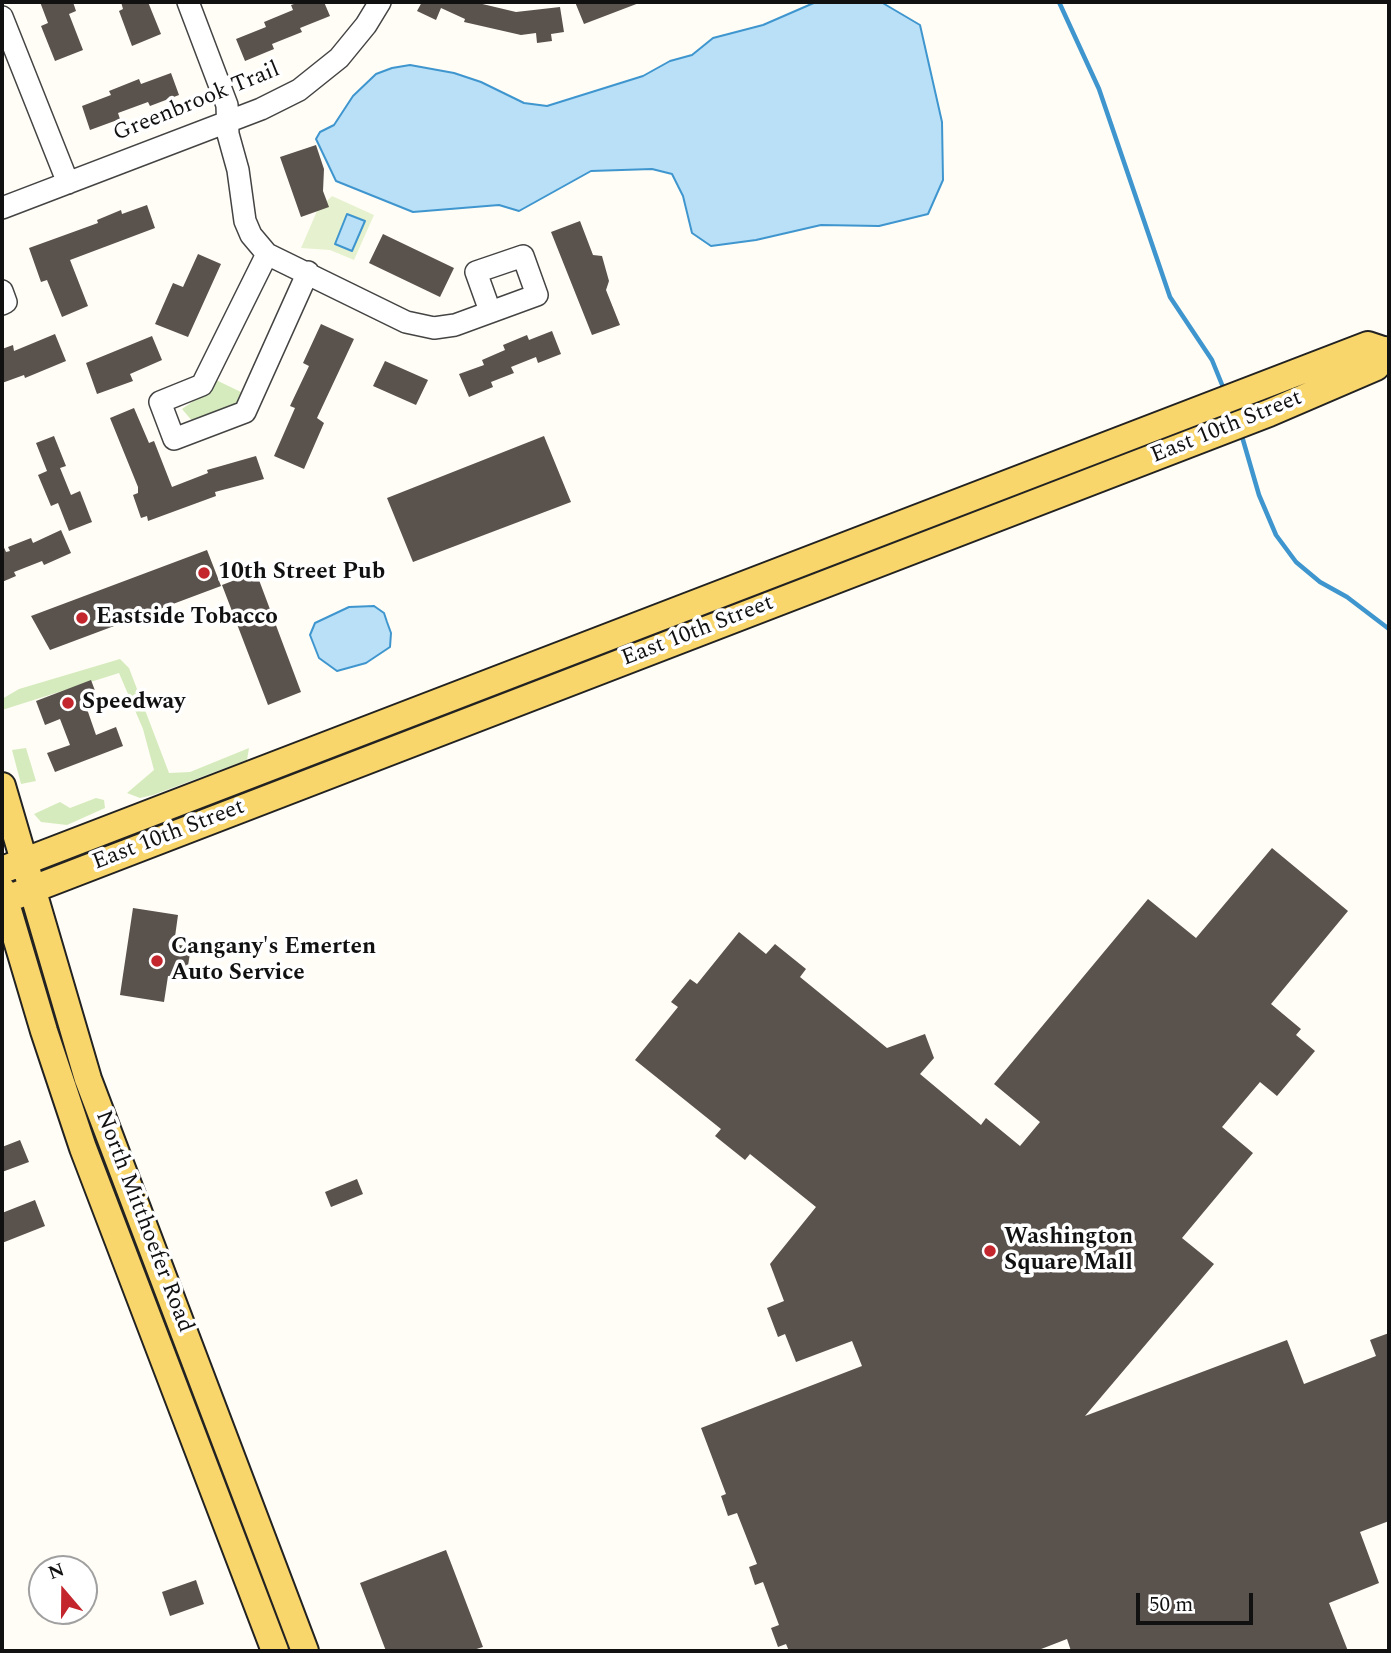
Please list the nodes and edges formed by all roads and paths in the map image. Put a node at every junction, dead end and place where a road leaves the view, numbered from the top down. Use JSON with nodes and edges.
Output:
{"nodes":[{"id":1,"x":188,"y":2,"type":"edge"},
{"id":2,"x":380,"y":2,"type":"edge"},
{"id":3,"x":2,"y":17,"type":"edge"},
{"id":4,"x":228,"y":122,"type":"junction"},
{"id":5,"x":68,"y":183,"type":"junction"},
{"id":6,"x":2,"y":208,"type":"edge"},
{"id":7,"x":267,"y":254,"type":"junction"},
{"id":8,"x":308,"y":272,"type":"junction"},
{"id":9,"x":2,"y":291,"type":"edge"},
{"id":10,"x":2,"y":304,"type":"edge"},
{"id":11,"x":490,"y":311,"type":"dead end"},
{"id":12,"x":1388,"y":351,"type":"edge"},
{"id":13,"x":2,"y":786,"type":"edge"},
{"id":14,"x":13,"y":866,"type":"edge"},
{"id":15,"x":32,"y":890,"type":"junction"},
{"id":16,"x":3,"y":897,"type":"edge"},
{"id":17,"x":58,"y":1077,"type":"junction"},
{"id":18,"x":115,"y":1147,"type":"junction"},
{"id":19,"x":275,"y":1651,"type":"edge"},
{"id":20,"x":305,"y":1651,"type":"edge"}],
"edges":[{"from":1,"to":4,"type":"street"},
{"from":2,"to":4,"type":"street","name":"Greenbrook Trail"},
{"from":3,"to":5,"type":"street"},
{"from":4,"to":5,"type":"street","name":"Greenbrook Trail"},
{"from":4,"to":7,"type":"street"},
{"from":5,"to":6,"type":"street","name":"Greenbrook Trail"},
{"from":7,"to":8,"type":"street"},
{"from":7,"to":8,"type":"street"},
{"from":8,"to":11,"type":"street"},
{"from":9,"to":10,"type":"street"},
{"from":12,"to":14,"type":"main road","name":"East 10th Street"},
{"from":12,"to":15,"type":"main road","name":"East 10th Street"},
{"from":13,"to":14,"type":"main road","name":"North Mitthoefer Road"},
{"from":14,"to":15,"type":"main road","name":"North Mitthoefer Road"},
{"from":15,"to":16,"type":"main road","name":"East 10th Street"},
{"from":15,"to":18,"type":"main road","name":"North Mitthoefer Road"},
{"from":16,"to":17,"type":"main road","name":"North Mitthoefer Road"},
{"from":17,"to":18,"type":"main road"},
{"from":17,"to":19,"type":"main road","name":"North Mitthoefer Road"},
{"from":18,"to":20,"type":"main road","name":"North Mitthoefer Road"}]}
